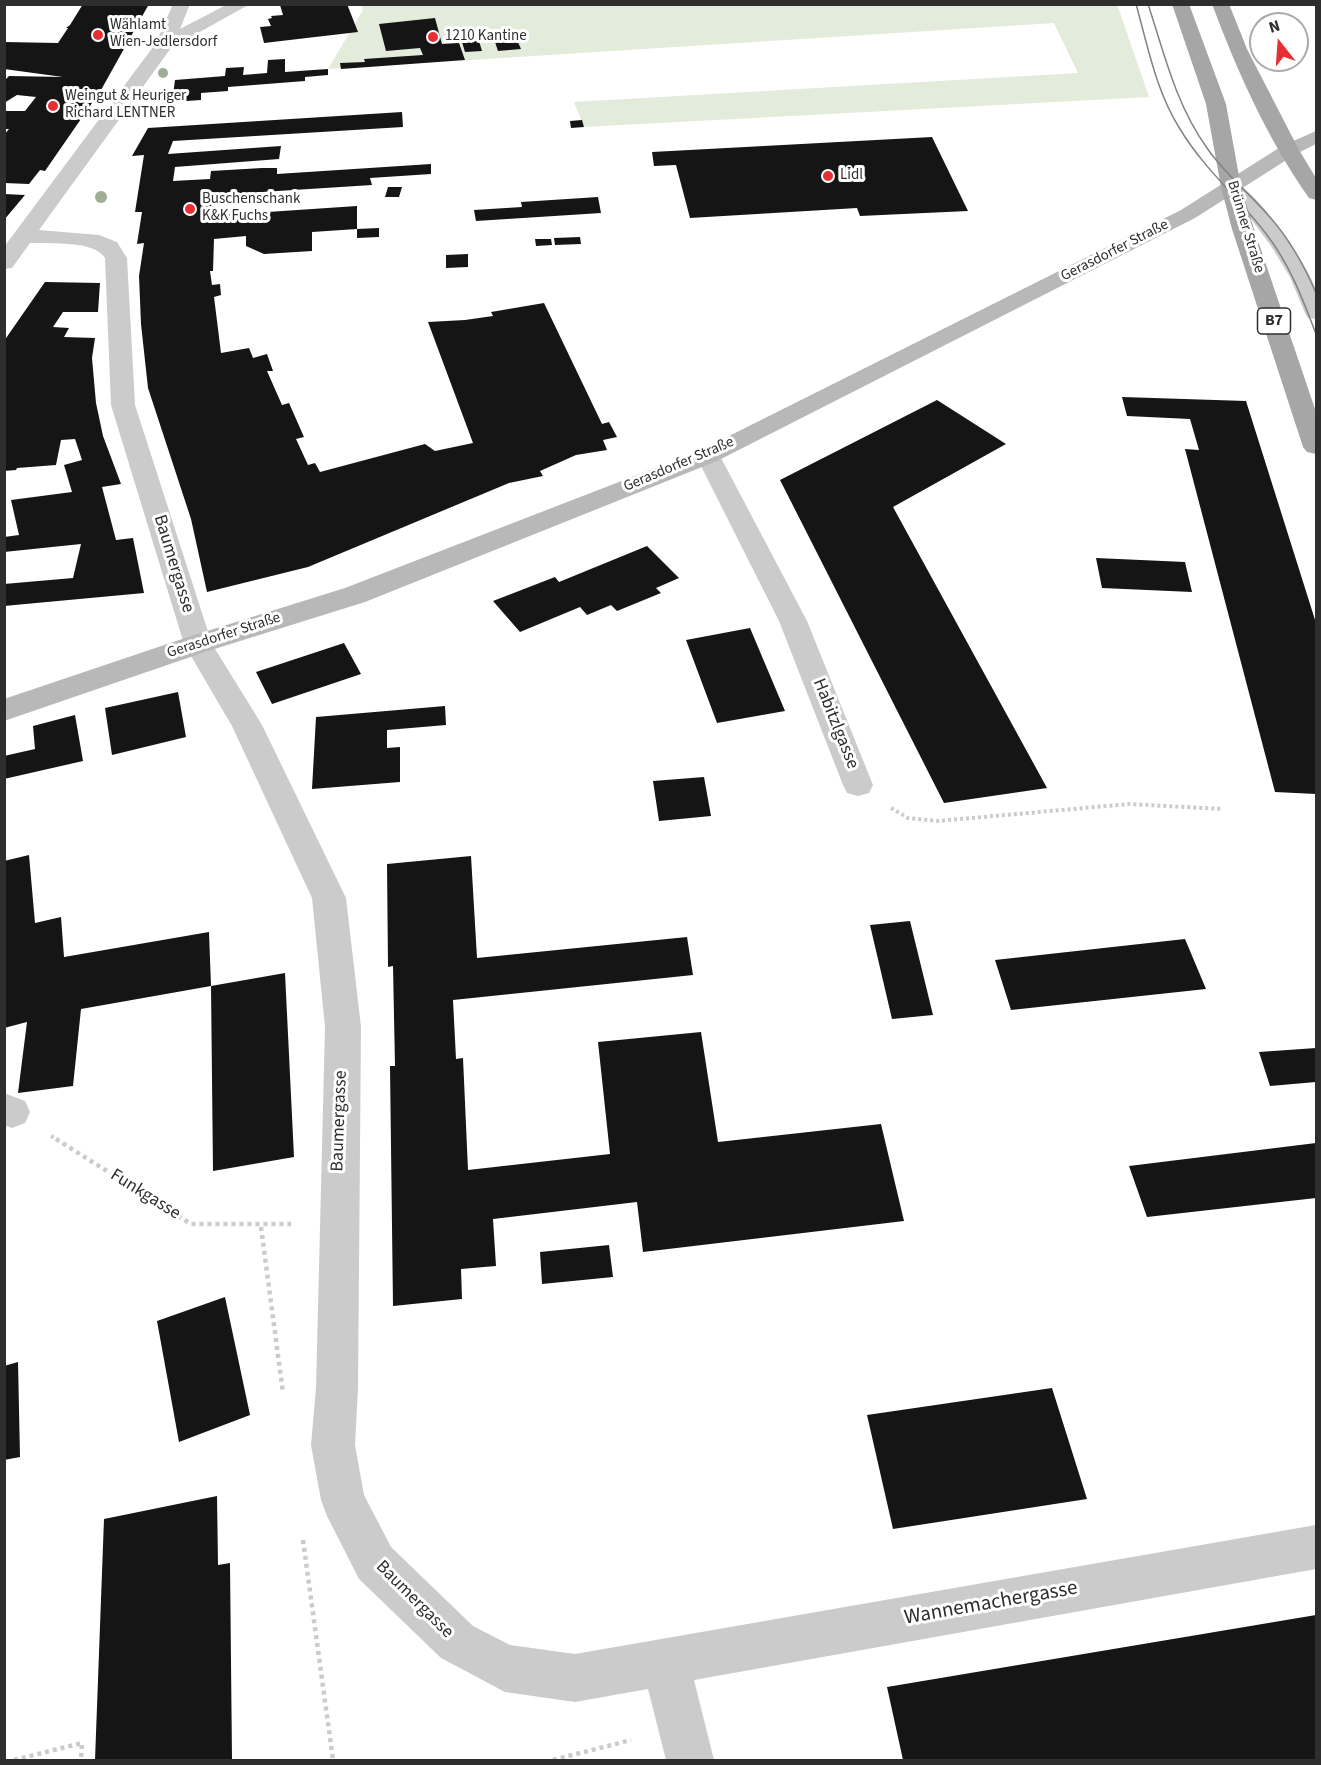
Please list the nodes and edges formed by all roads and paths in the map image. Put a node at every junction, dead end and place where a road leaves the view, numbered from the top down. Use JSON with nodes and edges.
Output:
{"nodes":[{"id":1,"x":182,"y":4,"type":"edge"},
{"id":2,"x":242,"y":4,"type":"edge"},
{"id":3,"x":1180,"y":4,"type":"edge"},
{"id":4,"x":1220,"y":4,"type":"edge"},
{"id":5,"x":165,"y":44,"type":"junction"},
{"id":6,"x":1317,"y":137,"type":"edge"},
{"id":7,"x":1289,"y":150,"type":"junction"},
{"id":8,"x":1231,"y":187,"type":"junction"},
{"id":9,"x":1317,"y":194,"type":"edge"},
{"id":10,"x":24,"y":236,"type":"junction"},
{"id":11,"x":4,"y":263,"type":"edge"},
{"id":12,"x":1317,"y":313,"type":"edge"},
{"id":13,"x":1317,"y":447,"type":"edge"},
{"id":14,"x":708,"y":456,"type":"junction"},
{"id":15,"x":198,"y":644,"type":"junction"},
{"id":16,"x":4,"y":710,"type":"edge"},
{"id":17,"x":858,"y":785,"type":"joint"},
{"id":18,"x":1223,"y":808,"type":"dead end"},
{"id":19,"x":8,"y":1110,"type":"edge"},
{"id":20,"x":338,"y":1225,"type":"junction"},
{"id":21,"x":1317,"y":1547,"type":"edge"},
{"id":22,"x":665,"y":1661,"type":"junction"},
{"id":23,"x":687,"y":1744,"type":"edge"},
{"id":24,"x":14,"y":1761,"type":"edge"},
{"id":25,"x":81,"y":1761,"type":"edge"},
{"id":26,"x":553,"y":1761,"type":"edge"}],
"edges":[{"from":1,"to":5,"type":"street"},
{"from":2,"to":5,"type":"street"},
{"from":3,"to":8,"type":"main road","name":"Brünner Straße","number":"B7"},
{"from":4,"to":7,"type":"main road"},
{"from":5,"to":10,"type":"street"},
{"from":6,"to":7,"type":"street","name":"Gerasdorfer Straße"},
{"from":7,"to":8,"type":"street","name":"Gerasdorfer Straße"},
{"from":7,"to":9,"type":"main road"},
{"from":8,"to":12,"type":"lane"},
{"from":8,"to":13,"type":"main road","name":"Brünner Straße","number":"B7"},
{"from":8,"to":14,"type":"street","name":"Gerasdorfer Straße"},
{"from":10,"to":11,"type":"street"},
{"from":10,"to":15,"type":"street","name":"Baumergasse"},
{"from":14,"to":15,"type":"street","name":"Gerasdorfer Straße"},
{"from":14,"to":17,"type":"lane","name":"Habitzlgasse"},
{"from":15,"to":16,"type":"street","name":"Gerasdorfer Straße"},
{"from":15,"to":20,"type":"street","name":"Baumergasse"},
{"from":17,"to":18,"type":"path","name":"Habitzlgasse"},
{"from":19,"to":20,"type":"path","name":"Funkgasse"},
{"from":20,"to":22,"type":"street","name":"Baumergasse"},
{"from":21,"to":22,"type":"street","name":"Wannemachergasse"},
{"from":22,"to":23,"type":"street"},
{"from":23,"to":26,"type":"path"},
{"from":24,"to":25,"type":"path"}]}
